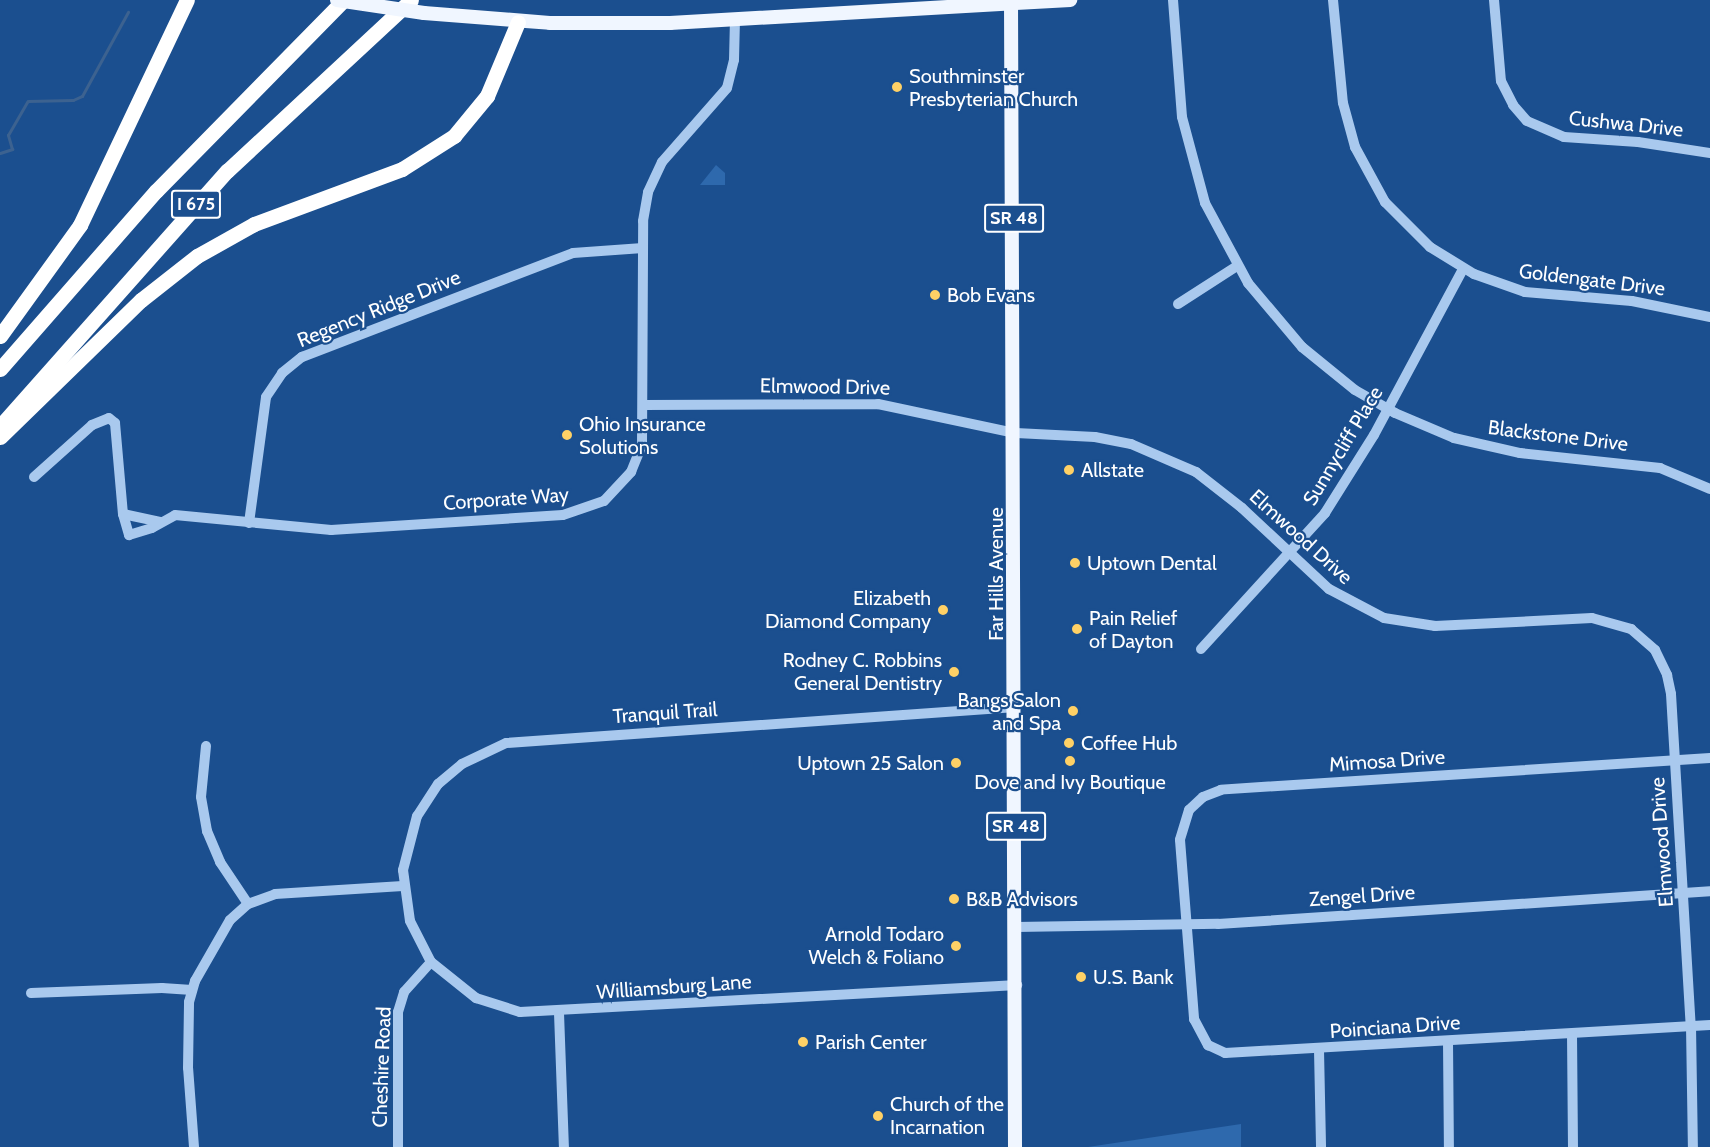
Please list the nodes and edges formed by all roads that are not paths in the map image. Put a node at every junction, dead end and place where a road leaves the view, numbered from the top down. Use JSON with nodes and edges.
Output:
{"nodes":[{"id":1,"x":187,"y":0,"type":"edge"},
{"id":2,"x":337,"y":0,"type":"edge"},
{"id":3,"x":344,"y":0,"type":"edge"},
{"id":4,"x":411,"y":0,"type":"edge"},
{"id":5,"x":1070,"y":0,"type":"edge"},
{"id":6,"x":1173,"y":0,"type":"edge"},
{"id":7,"x":1333,"y":0,"type":"edge"},
{"id":8,"x":1494,"y":0,"type":"edge"},
{"id":9,"x":1011,"y":2,"type":"edge"},
{"id":10,"x":735,"y":20,"type":"junction"},
{"id":11,"x":518,"y":21,"type":"junction"},
{"id":12,"x":1710,"y":153,"type":"edge"},
{"id":13,"x":643,"y":248,"type":"junction"},
{"id":14,"x":1237,"y":266,"type":"junction"},
{"id":15,"x":1463,"y":268,"type":"junction"},
{"id":16,"x":1178,"y":304,"type":"dead end"},
{"id":17,"x":1710,"y":317,"type":"edge"},
{"id":18,"x":0,"y":336,"type":"edge"},
{"id":19,"x":0,"y":369,"type":"edge"},
{"id":20,"x":644,"y":405,"type":"junction"},
{"id":21,"x":1387,"y":409,"type":"junction"},
{"id":22,"x":0,"y":426,"type":"edge"},
{"id":23,"x":1014,"y":434,"type":"junction"},
{"id":24,"x":0,"y":437,"type":"edge"},
{"id":25,"x":34,"y":477,"type":"dead end"},
{"id":26,"x":1710,"y":489,"type":"edge"},
{"id":27,"x":123,"y":514,"type":"junction"},
{"id":28,"x":161,"y":522,"type":"junction"},
{"id":29,"x":249,"y":523,"type":"junction"},
{"id":30,"x":1291,"y":552,"type":"junction"},
{"id":31,"x":1201,"y":649,"type":"dead end"},
{"id":32,"x":1016,"y":707,"type":"junction"},
{"id":33,"x":206,"y":746,"type":"dead end"},
{"id":34,"x":1710,"y":758,"type":"edge"},
{"id":35,"x":1675,"y":760,"type":"junction"},
{"id":36,"x":403,"y":886,"type":"junction"},
{"id":37,"x":1710,"y":891,"type":"edge"},
{"id":38,"x":1684,"y":893,"type":"junction"},
{"id":39,"x":248,"y":904,"type":"junction"},
{"id":40,"x":1186,"y":925,"type":"junction"},
{"id":41,"x":1017,"y":927,"type":"junction"},
{"id":42,"x":431,"y":962,"type":"junction"},
{"id":43,"x":1017,"y":985,"type":"junction"},
{"id":44,"x":192,"y":990,"type":"junction"},
{"id":45,"x":31,"y":993,"type":"dead end"},
{"id":46,"x":559,"y":1013,"type":"junction"},
{"id":47,"x":1710,"y":1025,"type":"edge"},
{"id":48,"x":1692,"y":1026,"type":"junction"},
{"id":49,"x":1572,"y":1034,"type":"junction"},
{"id":50,"x":1448,"y":1042,"type":"junction"},
{"id":51,"x":1318,"y":1050,"type":"junction"},
{"id":52,"x":194,"y":1147,"type":"edge"},
{"id":53,"x":398,"y":1147,"type":"edge"},
{"id":54,"x":564,"y":1147,"type":"edge"},
{"id":55,"x":1015,"y":1147,"type":"edge"},
{"id":56,"x":1321,"y":1147,"type":"edge"},
{"id":57,"x":1449,"y":1147,"type":"edge"},
{"id":58,"x":1573,"y":1147,"type":"edge"},
{"id":59,"x":1693,"y":1147,"type":"edge"}],
"edges":[{"from":1,"to":18,"type":"highway"},
{"from":2,"to":11,"type":"main road","bridge":true},
{"from":3,"to":19,"type":"highway","number":"I 675"},
{"from":4,"to":22,"type":"highway","number":"I 675"},
{"from":5,"to":9,"type":"main road"},
{"from":6,"to":14,"type":"street","name":"Blackstone Drive"},
{"from":7,"to":15,"type":"street","name":"Goldengate Drive"},
{"from":8,"to":12,"type":"street","name":"Cushwa Drive"},
{"from":9,"to":10,"type":"main road"},
{"from":9,"to":23,"type":"main road","name":"Far Hills Avenue","number":"SR 48"},
{"from":10,"to":11,"type":"main road"},
{"from":10,"to":13,"type":"street","name":"Corporate Way"},
{"from":11,"to":24,"type":"highway"},
{"from":13,"to":20,"type":"street","name":"Corporate Way"},
{"from":13,"to":29,"type":"street","name":"Regency Ridge Drive"},
{"from":14,"to":16,"type":"street"},
{"from":14,"to":21,"type":"street","name":"Blackstone Drive"},
{"from":15,"to":17,"type":"street","name":"Goldengate Drive"},
{"from":15,"to":21,"type":"street","name":"Sunnycliff Place"},
{"from":20,"to":23,"type":"street","name":"Elmwood Drive"},
{"from":20,"to":29,"type":"street","name":"Corporate Way"},
{"from":21,"to":26,"type":"street","name":"Blackstone Drive"},
{"from":21,"to":30,"type":"street","name":"Sunnycliff Place"},
{"from":23,"to":30,"type":"street","name":"Elmwood Drive"},
{"from":23,"to":32,"type":"main road","name":"Far Hills Avenue","number":"SR 48"},
{"from":25,"to":27,"type":"street"},
{"from":27,"to":28,"type":"street"},
{"from":27,"to":28,"type":"street"},
{"from":28,"to":29,"type":"street","name":"Corporate Way"},
{"from":30,"to":31,"type":"street","name":"Sunnycliff Place"},
{"from":30,"to":35,"type":"street","name":"Elmwood Drive"},
{"from":32,"to":36,"type":"street","name":"Tranquil Trail"},
{"from":32,"to":41,"type":"main road","name":"Far Hills Avenue","number":"SR 48"},
{"from":33,"to":39,"type":"street"},
{"from":34,"to":35,"type":"street","name":"Mimosa Drive"},
{"from":35,"to":38,"type":"street","name":"Elmwood Drive"},
{"from":35,"to":40,"type":"street","name":"Mimosa Drive"},
{"from":36,"to":39,"type":"street"},
{"from":36,"to":42,"type":"street","name":"Williamsburg Lane"},
{"from":37,"to":38,"type":"street","name":"Zengel Drive"},
{"from":38,"to":40,"type":"street","name":"Zengel Drive"},
{"from":38,"to":48,"type":"street","name":"Elmwood Drive"},
{"from":39,"to":44,"type":"street"},
{"from":40,"to":41,"type":"street","name":"Zengel Drive"},
{"from":40,"to":51,"type":"street","name":"Poinciana Drive"},
{"from":41,"to":43,"type":"main road","name":"Far Hills Avenue","number":"SR 48"},
{"from":42,"to":46,"type":"street","name":"Williamsburg Lane"},
{"from":42,"to":53,"type":"street","name":"Cheshire Road"},
{"from":43,"to":46,"type":"street","name":"Williamsburg Lane"},
{"from":43,"to":55,"type":"main road","name":"Far Hills Avenue","number":"SR 48"},
{"from":44,"to":45,"type":"street"},
{"from":44,"to":52,"type":"street"},
{"from":46,"to":54,"type":"street"},
{"from":47,"to":48,"type":"street","name":"Poinciana Drive"},
{"from":48,"to":49,"type":"street","name":"Poinciana Drive"},
{"from":48,"to":59,"type":"street","name":"Elmwood Drive"},
{"from":49,"to":50,"type":"street","name":"Poinciana Drive"},
{"from":49,"to":58,"type":"street"},
{"from":50,"to":51,"type":"street","name":"Poinciana Drive"},
{"from":50,"to":57,"type":"street"},
{"from":51,"to":56,"type":"street"}]}
